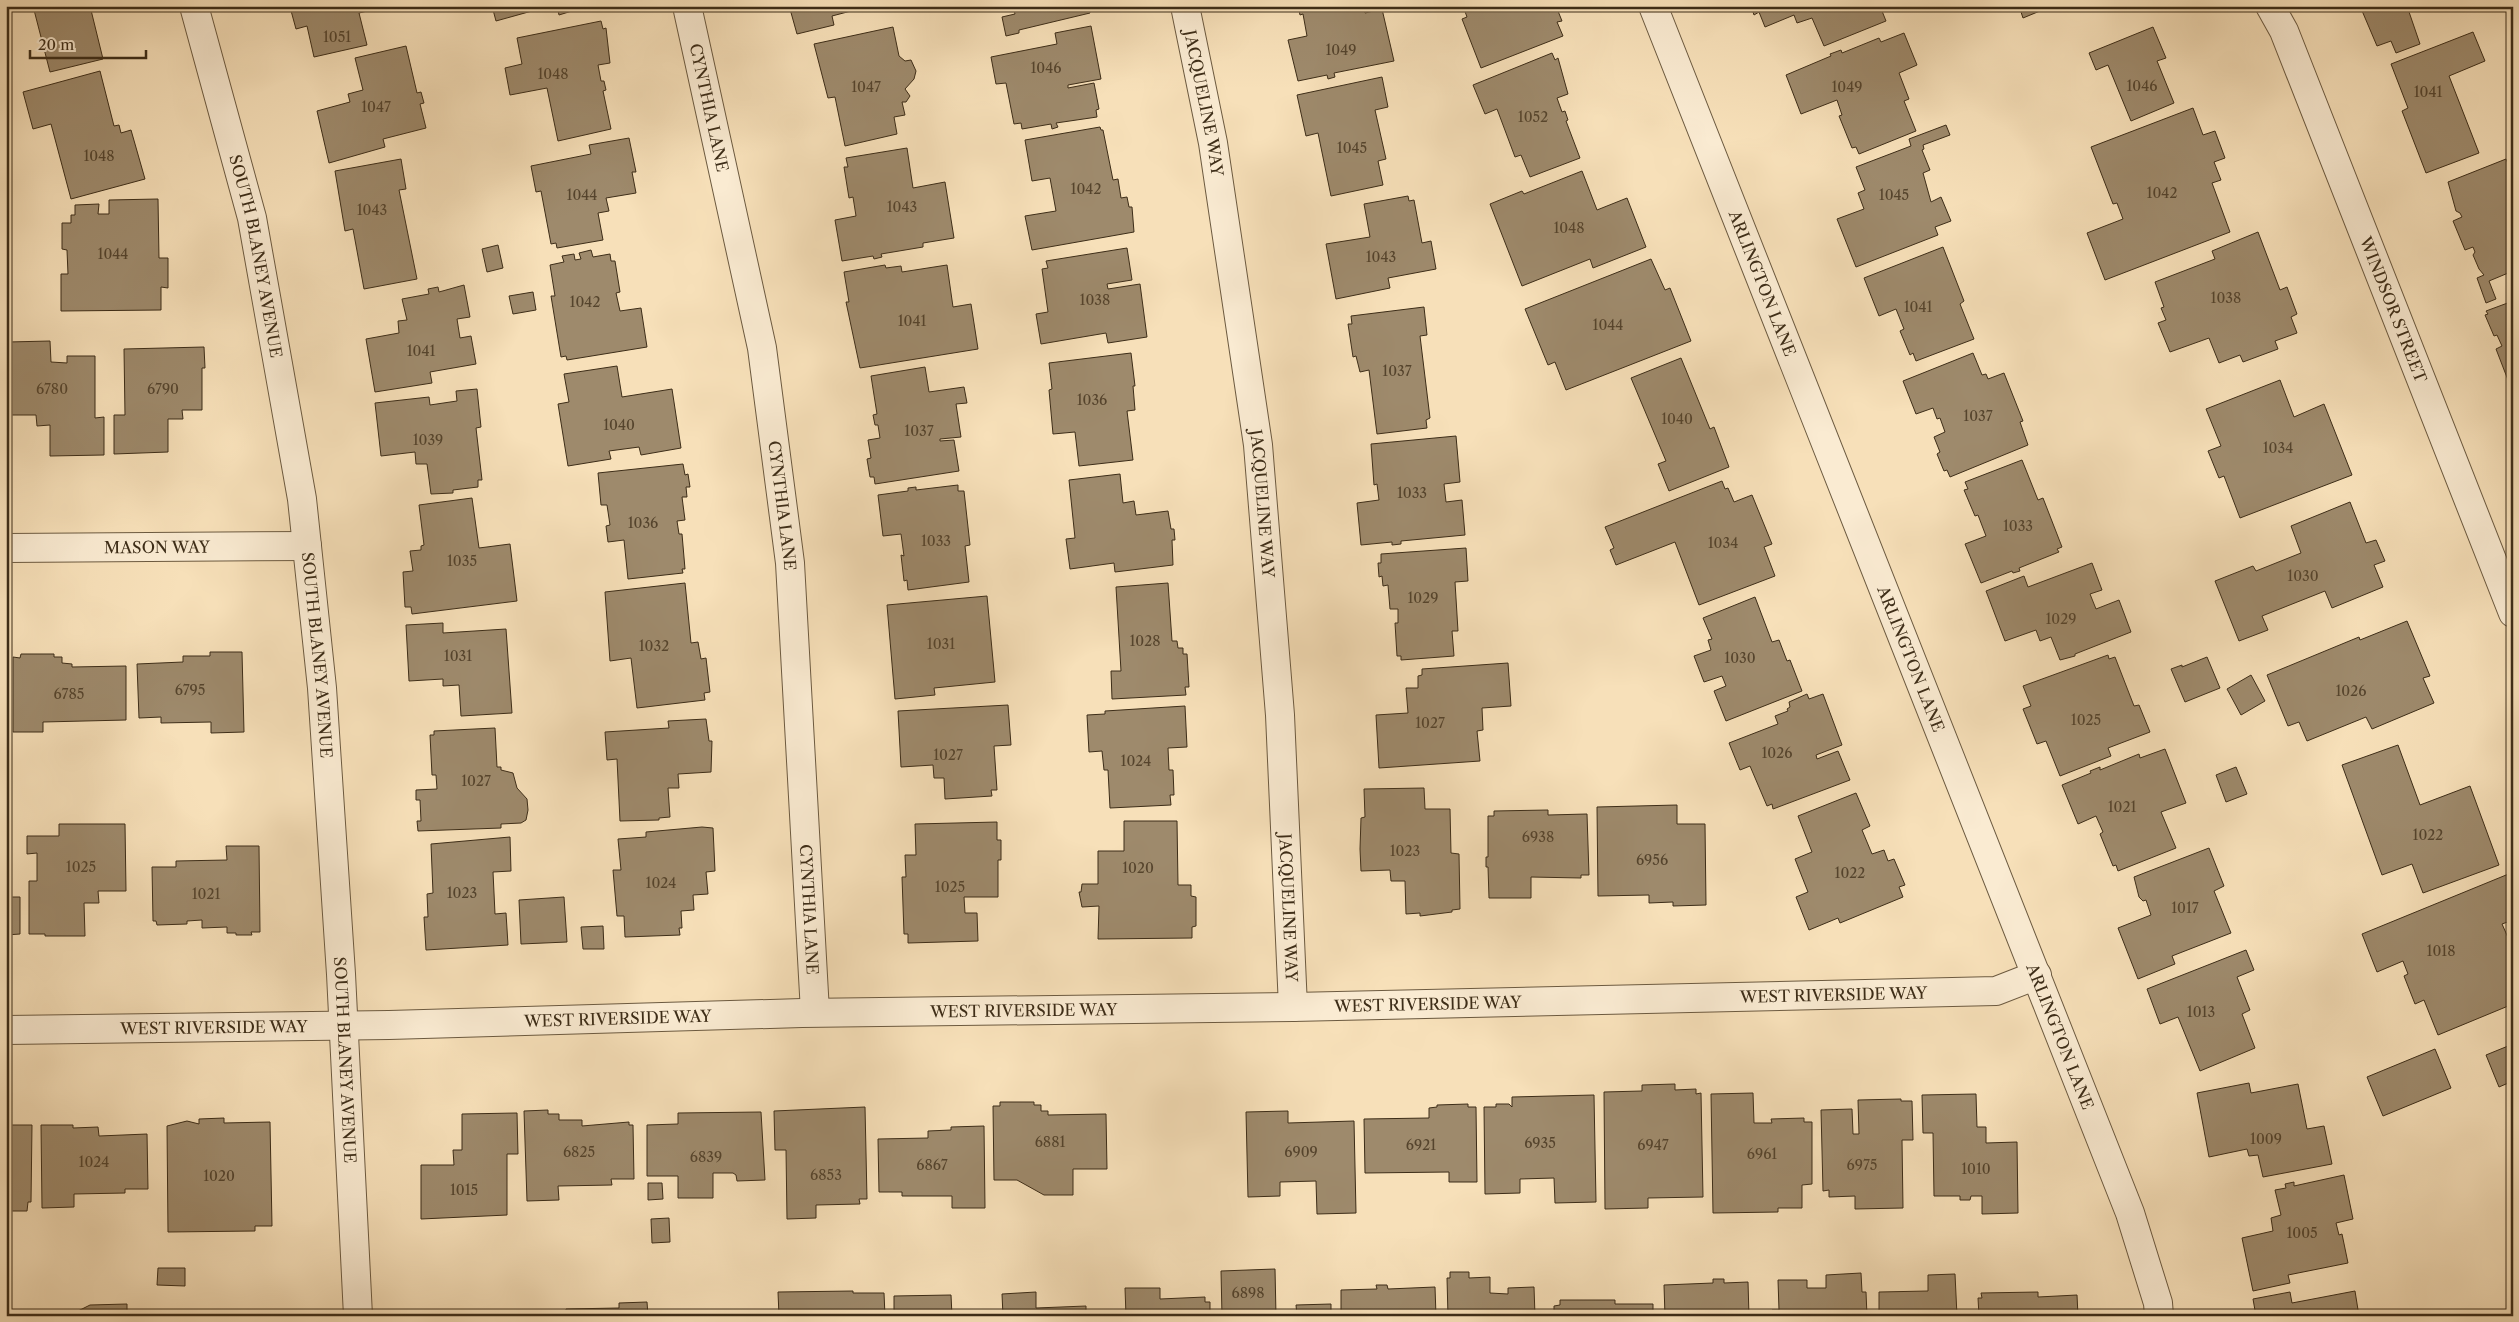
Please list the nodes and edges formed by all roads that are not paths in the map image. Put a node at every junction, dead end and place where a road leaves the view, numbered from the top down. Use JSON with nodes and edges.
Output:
{"nodes":[{"id":1,"x":194,"y":6,"type":"edge"},
{"id":2,"x":687,"y":6,"type":"edge"},
{"id":3,"x":1185,"y":6,"type":"edge"},
{"id":4,"x":1653,"y":6,"type":"edge"},
{"id":5,"x":2270,"y":6,"type":"edge"},
{"id":6,"x":307,"y":546,"type":"junction"},
{"id":7,"x":6,"y":548,"type":"edge"},
{"id":8,"x":2513,"y":613,"type":"edge"},
{"id":9,"x":2037,"y":975,"type":"junction"},
{"id":10,"x":1293,"y":1007,"type":"junction"},
{"id":11,"x":815,"y":1012,"type":"junction"},
{"id":12,"x":344,"y":1026,"type":"junction"},
{"id":13,"x":6,"y":1030,"type":"edge"},
{"id":14,"x":358,"y":1316,"type":"edge"},
{"id":15,"x":2159,"y":1316,"type":"edge"}],
"edges":[{"from":1,"to":6,"type":"street","name":"SOUTH BLANEY AVENUE"},
{"from":2,"to":11,"type":"street","name":"CYNTHIA LANE"},
{"from":3,"to":10,"type":"street","name":"JACQUELINE WAY"},
{"from":4,"to":9,"type":"street","name":"ARLINGTON LANE"},
{"from":5,"to":8,"type":"street","name":"WINDSOR STREET"},
{"from":6,"to":7,"type":"street","name":"MASON WAY"},
{"from":6,"to":12,"type":"street","name":"SOUTH BLANEY AVENUE"},
{"from":9,"to":10,"type":"street","name":"WEST RIVERSIDE WAY"},
{"from":9,"to":15,"type":"street","name":"ARLINGTON LANE"},
{"from":10,"to":11,"type":"street","name":"WEST RIVERSIDE WAY"},
{"from":11,"to":12,"type":"street","name":"WEST RIVERSIDE WAY"},
{"from":12,"to":13,"type":"street","name":"WEST RIVERSIDE WAY"},
{"from":12,"to":14,"type":"street","name":"SOUTH BLANEY AVENUE"}]}
